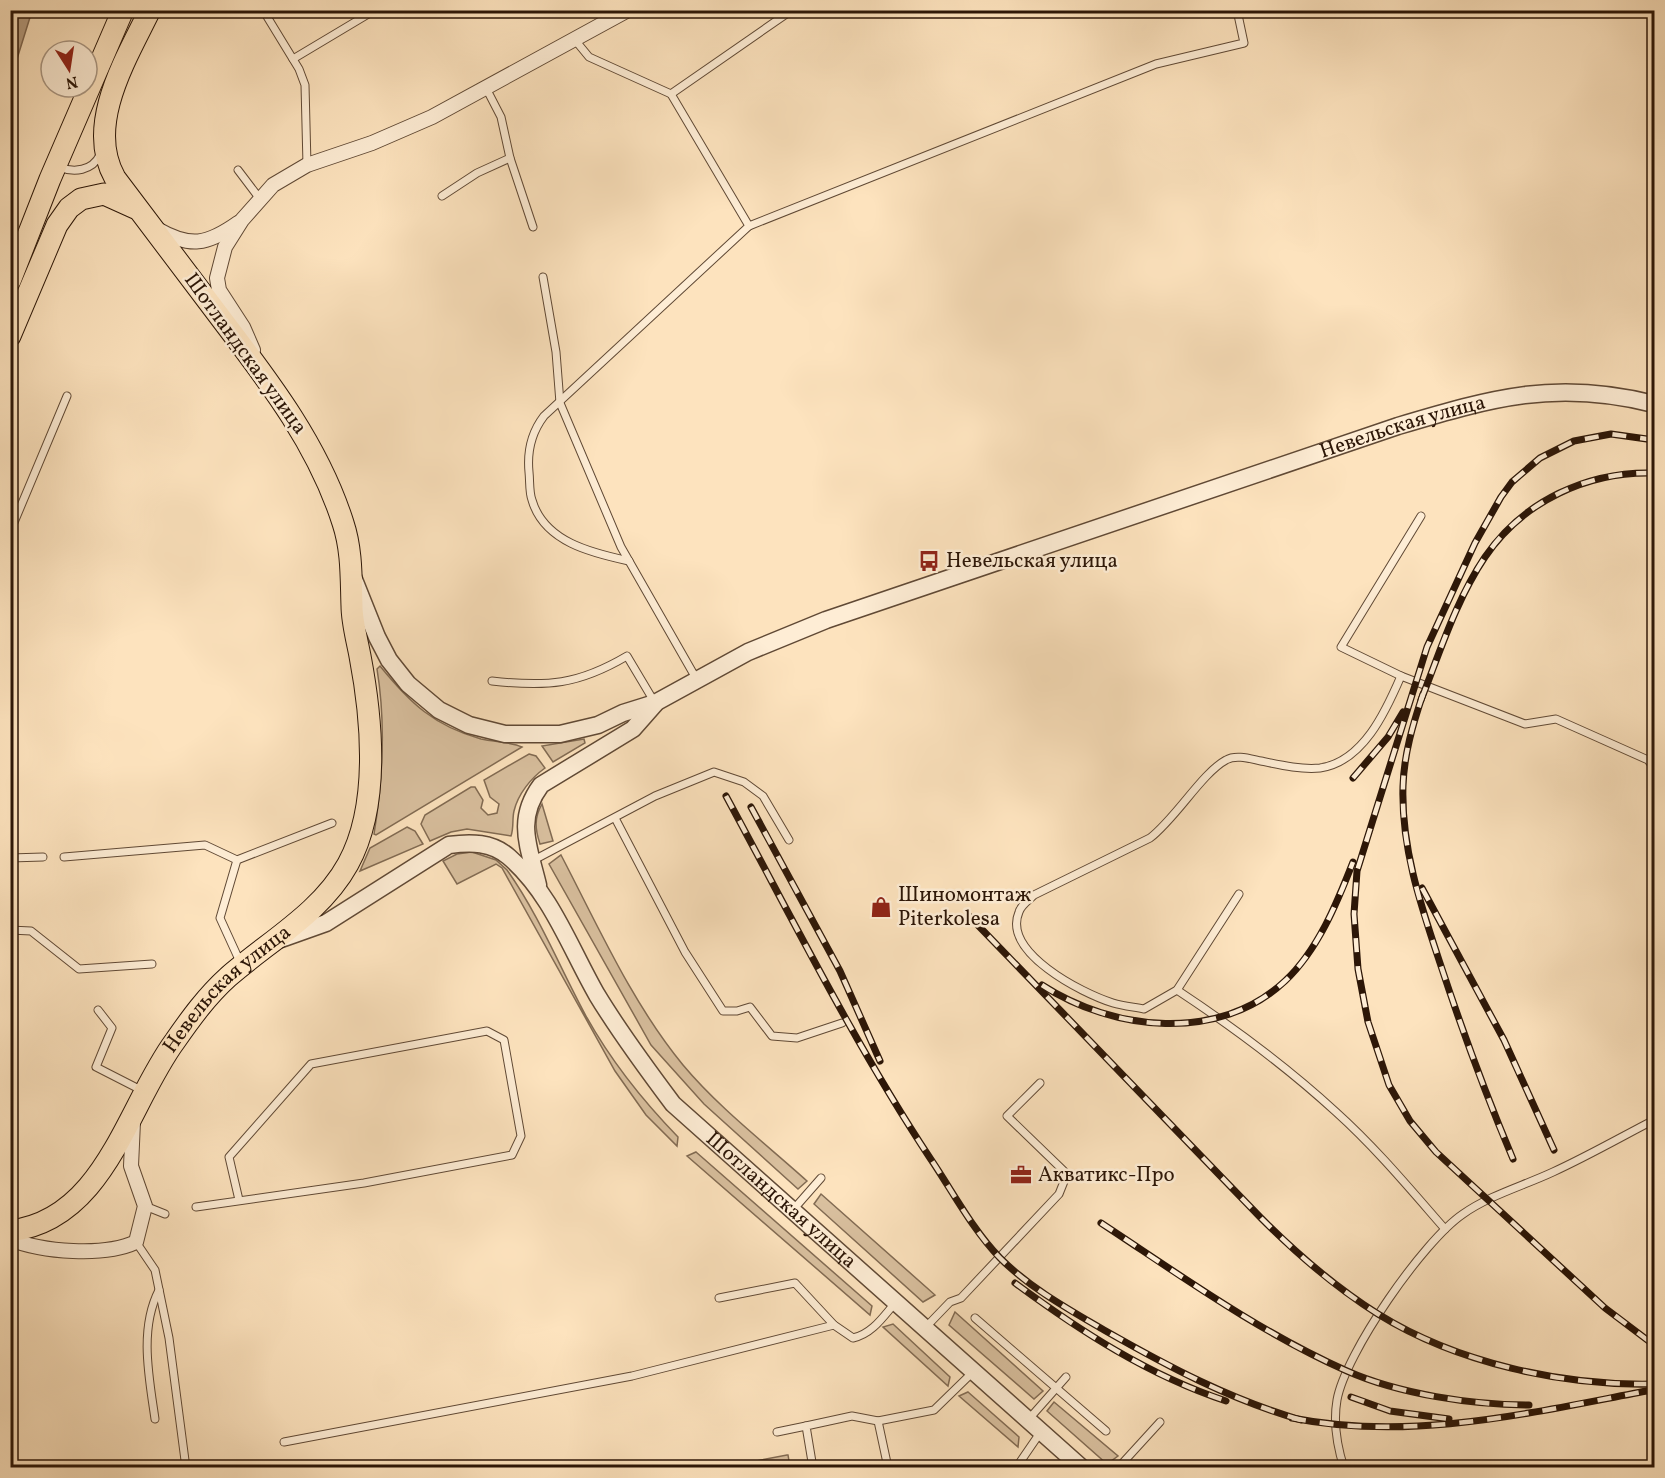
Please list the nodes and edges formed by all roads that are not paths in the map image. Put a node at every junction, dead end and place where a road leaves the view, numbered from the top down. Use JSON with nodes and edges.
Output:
{"nodes":[{"id":1,"x":123,"y":10,"type":"edge"},
{"id":2,"x":150,"y":10,"type":"edge"},
{"id":3,"x":263,"y":10,"type":"edge"},
{"id":4,"x":375,"y":10,"type":"edge"},
{"id":5,"x":628,"y":10,"type":"edge"},
{"id":6,"x":792,"y":10,"type":"edge"},
{"id":7,"x":1237,"y":10,"type":"edge"},
{"id":8,"x":575,"y":40,"type":"junction"},
{"id":9,"x":293,"y":59,"type":"junction"},
{"id":10,"x":486,"y":88,"type":"junction"},
{"id":11,"x":671,"y":94,"type":"junction"},
{"id":12,"x":104,"y":146,"type":"junction"},
{"id":13,"x":510,"y":158,"type":"junction"},
{"id":14,"x":307,"y":165,"type":"junction"},
{"id":15,"x":56,"y":166,"type":"junction"},
{"id":16,"x":238,"y":170,"type":"dead end"},
{"id":17,"x":442,"y":196,"type":"dead end"},
{"id":18,"x":260,"y":199,"type":"junction"},
{"id":19,"x":144,"y":217,"type":"junction"},
{"id":20,"x":242,"y":220,"type":"junction"},
{"id":21,"x":749,"y":226,"type":"junction"},
{"id":22,"x":533,"y":227,"type":"dead end"},
{"id":23,"x":543,"y":277,"type":"dead end"},
{"id":24,"x":10,"y":280,"type":"edge"},
{"id":25,"x":10,"y":336,"type":"edge"},
{"id":26,"x":262,"y":372,"type":"junction"},
{"id":27,"x":67,"y":396,"type":"dead end"},
{"id":28,"x":560,"y":403,"type":"junction"},
{"id":29,"x":1654,"y":404,"type":"edge"},
{"id":30,"x":1421,"y":516,"type":"dead end"},
{"id":31,"x":10,"y":532,"type":"edge"},
{"id":32,"x":629,"y":561,"type":"junction"},
{"id":33,"x":353,"y":576,"type":"junction"},
{"id":34,"x":1401,"y":676,"type":"junction"},
{"id":35,"x":697,"y":680,"type":"junction"},
{"id":36,"x":492,"y":681,"type":"dead end"},
{"id":37,"x":655,"y":703,"type":"junction"},
{"id":38,"x":1654,"y":768,"type":"edge"},
{"id":39,"x":615,"y":818,"type":"junction"},
{"id":40,"x":332,"y":823,"type":"dead end"},
{"id":41,"x":789,"y":840,"type":"dead end"},
{"id":42,"x":64,"y":856,"type":"dead end"},
{"id":43,"x":43,"y":857,"type":"dead end"},
{"id":44,"x":10,"y":858,"type":"edge"},
{"id":45,"x":237,"y":860,"type":"junction"},
{"id":46,"x":532,"y":861,"type":"junction"},
{"id":47,"x":538,"y":886,"type":"junction"},
{"id":48,"x":1239,"y":894,"type":"dead end"},
{"id":49,"x":10,"y":930,"type":"edge"},
{"id":50,"x":278,"y":940,"type":"junction"},
{"id":51,"x":152,"y":964,"type":"dead end"},
{"id":52,"x":242,"y":966,"type":"junction"},
{"id":53,"x":1177,"y":990,"type":"junction"},
{"id":54,"x":98,"y":1010,"type":"dead end"},
{"id":55,"x":842,"y":1023,"type":"dead end"},
{"id":56,"x":1040,"y":1083,"type":"dead end"},
{"id":57,"x":145,"y":1092,"type":"junction"},
{"id":58,"x":133,"y":1114,"type":"junction"},
{"id":59,"x":1654,"y":1120,"type":"edge"},
{"id":60,"x":821,"y":1178,"type":"dead end"},
{"id":61,"x":238,"y":1200,"type":"junction"},
{"id":62,"x":145,"y":1206,"type":"junction"},
{"id":63,"x":196,"y":1207,"type":"dead end"},
{"id":64,"x":792,"y":1211,"type":"junction"},
{"id":65,"x":165,"y":1214,"type":"dead end"},
{"id":66,"x":1445,"y":1229,"type":"junction"},
{"id":67,"x":10,"y":1232,"type":"edge"},
{"id":68,"x":10,"y":1239,"type":"edge"},
{"id":69,"x":136,"y":1242,"type":"junction"},
{"id":70,"x":159,"y":1290,"type":"junction"},
{"id":71,"x":718,"y":1298,"type":"dead end"},
{"id":72,"x":895,"y":1303,"type":"junction"},
{"id":73,"x":975,"y":1317,"type":"dead end"},
{"id":74,"x":834,"y":1325,"type":"junction"},
{"id":75,"x":925,"y":1328,"type":"junction"},
{"id":76,"x":973,"y":1372,"type":"junction"},
{"id":77,"x":1066,"y":1377,"type":"dead end"},
{"id":78,"x":1056,"y":1388,"type":"junction"},
{"id":79,"x":155,"y":1419,"type":"dead end"},
{"id":80,"x":1028,"y":1420,"type":"junction"},
{"id":81,"x":878,"y":1421,"type":"junction"},
{"id":82,"x":1160,"y":1422,"type":"dead end"},
{"id":83,"x":806,"y":1426,"type":"junction"},
{"id":84,"x":1041,"y":1431,"type":"junction"},
{"id":85,"x":1106,"y":1431,"type":"dead end"},
{"id":86,"x":777,"y":1432,"type":"dead end"},
{"id":87,"x":284,"y":1442,"type":"dead end"},
{"id":88,"x":887,"y":1463,"type":"dead end"},
{"id":89,"x":186,"y":1467,"type":"edge"},
{"id":90,"x":813,"y":1467,"type":"edge"},
{"id":91,"x":1016,"y":1467,"type":"edge"},
{"id":92,"x":1082,"y":1467,"type":"edge"},
{"id":93,"x":1118,"y":1467,"type":"edge"},
{"id":94,"x":1344,"y":1467,"type":"edge"}],
"edges":[{"from":1,"to":15,"type":"main road"},
{"from":2,"to":12,"type":"main road"},
{"from":3,"to":9,"type":"lane"},
{"from":4,"to":9,"type":"lane"},
{"from":5,"to":8,"type":"street"},
{"from":6,"to":11,"type":"lane"},
{"from":7,"to":21,"type":"lane"},
{"from":8,"to":10,"type":"street"},
{"from":8,"to":11,"type":"lane"},
{"from":9,"to":14,"type":"lane"},
{"from":10,"to":13,"type":"lane"},
{"from":10,"to":14,"type":"street"},
{"from":11,"to":21,"type":"lane"},
{"from":12,"to":15,"type":"lane"},
{"from":12,"to":19,"type":"main road","name":"Шотландская улица"},
{"from":13,"to":17,"type":"lane"},
{"from":13,"to":22,"type":"lane"},
{"from":14,"to":18,"type":"street"},
{"from":15,"to":24,"type":"main road"},
{"from":16,"to":18,"type":"lane"},
{"from":18,"to":20,"type":"street"},
{"from":19,"to":20,"type":"street"},
{"from":19,"to":25,"type":"main road"},
{"from":19,"to":26,"type":"main road","name":"Шотландская улица"},
{"from":20,"to":26,"type":"street"},
{"from":21,"to":28,"type":"lane"},
{"from":23,"to":28,"type":"lane"},
{"from":26,"to":33,"type":"main road","name":"Шотландская улица"},
{"from":27,"to":31,"type":"lane"},
{"from":28,"to":32,"type":"lane"},
{"from":28,"to":32,"type":"lane"},
{"from":29,"to":35,"type":"street","name":"Невельская улица"},
{"from":30,"to":34,"type":"lane"},
{"from":32,"to":35,"type":"lane"},
{"from":33,"to":37,"type":"street"},
{"from":33,"to":50,"type":"main road","name":"Шотландская улица"},
{"from":34,"to":38,"type":"lane"},
{"from":34,"to":53,"type":"lane"},
{"from":35,"to":37,"type":"street","name":"Невельская улица"},
{"from":36,"to":37,"type":"lane"},
{"from":37,"to":46,"type":"street"},
{"from":39,"to":41,"type":"lane"},
{"from":39,"to":46,"type":"lane"},
{"from":39,"to":55,"type":"lane"},
{"from":40,"to":45,"type":"lane"},
{"from":42,"to":45,"type":"lane"},
{"from":43,"to":44,"type":"lane"},
{"from":45,"to":52,"type":"lane"},
{"from":46,"to":47,"type":"street"},
{"from":47,"to":50,"type":"street","name":"Невельская улица"},
{"from":47,"to":64,"type":"street","name":"Шотландская улица"},
{"from":48,"to":53,"type":"lane"},
{"from":49,"to":51,"type":"lane"},
{"from":50,"to":52,"type":"main road","name":"Невельская улица"},
{"from":52,"to":57,"type":"main road","name":"Невельская улица"},
{"from":53,"to":66,"type":"lane"},
{"from":54,"to":57,"type":"lane"},
{"from":56,"to":75,"type":"lane"},
{"from":57,"to":58,"type":"main road","name":"Невельская улица"},
{"from":58,"to":62,"type":"street"},
{"from":58,"to":67,"type":"main road","name":"Невельская улица"},
{"from":59,"to":66,"type":"lane"},
{"from":60,"to":64,"type":"lane"},
{"from":61,"to":61,"type":"lane"},
{"from":61,"to":63,"type":"lane"},
{"from":62,"to":65,"type":"lane"},
{"from":62,"to":69,"type":"street"},
{"from":64,"to":72,"type":"street","name":"Шотландская улица"},
{"from":66,"to":94,"type":"lane"},
{"from":68,"to":69,"type":"street"},
{"from":69,"to":70,"type":"lane"},
{"from":70,"to":79,"type":"lane"},
{"from":70,"to":89,"type":"lane"},
{"from":71,"to":74,"type":"lane"},
{"from":72,"to":74,"type":"lane"},
{"from":72,"to":75,"type":"street","name":"Шотландская улица"},
{"from":73,"to":78,"type":"lane"},
{"from":74,"to":87,"type":"lane"},
{"from":75,"to":76,"type":"street","name":"Шотландская улица"},
{"from":76,"to":80,"type":"street","name":"Шотландская улица"},
{"from":76,"to":81,"type":"lane"},
{"from":77,"to":78,"type":"lane"},
{"from":78,"to":80,"type":"lane"},
{"from":78,"to":85,"type":"lane"},
{"from":80,"to":84,"type":"street","name":"Шотландская улица"},
{"from":81,"to":83,"type":"lane"},
{"from":81,"to":88,"type":"lane"},
{"from":82,"to":93,"type":"lane"},
{"from":83,"to":86,"type":"lane"},
{"from":83,"to":90,"type":"lane"},
{"from":84,"to":91,"type":"lane"},
{"from":84,"to":92,"type":"street","name":"Шотландская улица"}]}
